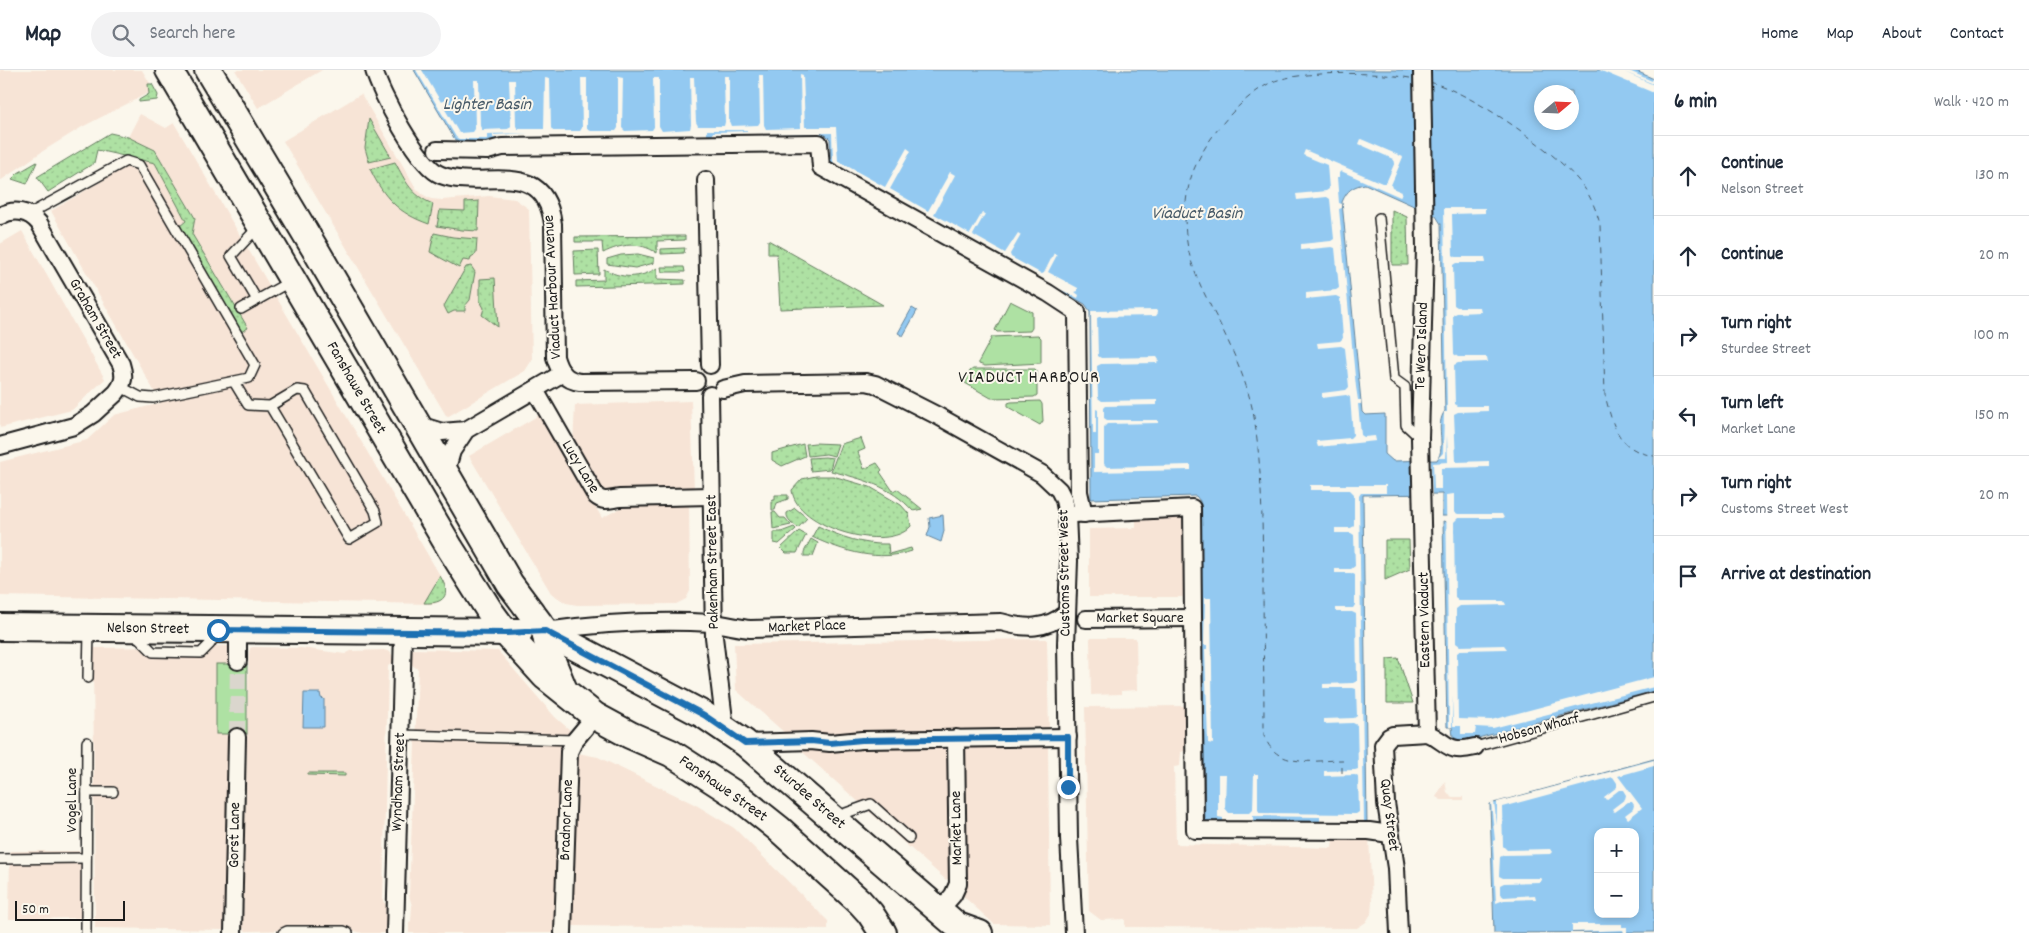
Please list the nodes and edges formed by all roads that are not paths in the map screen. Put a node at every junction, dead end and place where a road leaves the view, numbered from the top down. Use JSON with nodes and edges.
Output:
{"nodes":[{"id":1,"x":169,"y":70,"type":"edge"},
{"id":2,"x":208,"y":70,"type":"edge"},
{"id":3,"x":374,"y":70,"type":"edge"},
{"id":4,"x":1422,"y":70,"type":"edge"},
{"id":5,"x":437,"y":150,"type":"dead end"},
{"id":6,"x":706,"y":180,"type":"dead end"},
{"id":7,"x":29,"y":214,"type":"junction"},
{"id":8,"x":0,"y":216,"type":"edge"},
{"id":9,"x":1379,"y":218,"type":"dead end"},
{"id":10,"x":260,"y":225,"type":"junction"},
{"id":11,"x":293,"y":280,"type":"junction"},
{"id":12,"x":257,"y":300,"type":"junction"},
{"id":13,"x":241,"y":309,"type":"dead end"},
{"id":14,"x":710,"y":365,"type":"junction"},
{"id":15,"x":562,"y":374,"type":"junction"},
{"id":16,"x":696,"y":381,"type":"junction"},
{"id":17,"x":234,"y":382,"type":"junction"},
{"id":18,"x":121,"y":387,"type":"junction"},
{"id":19,"x":534,"y":390,"type":"junction"},
{"id":20,"x":717,"y":392,"type":"junction"},
{"id":21,"x":270,"y":406,"type":"junction"},
{"id":22,"x":416,"y":424,"type":"junction"},
{"id":23,"x":466,"y":430,"type":"junction"},
{"id":24,"x":1420,"y":438,"type":"junction"},
{"id":25,"x":0,"y":446,"type":"edge"},
{"id":26,"x":1421,"y":461,"type":"joint"},
{"id":27,"x":445,"y":475,"type":"junction"},
{"id":28,"x":711,"y":496,"type":"junction"},
{"id":29,"x":1067,"y":514,"type":"junction"},
{"id":30,"x":1084,"y":514,"type":"junction"},
{"id":31,"x":1066,"y":613,"type":"junction"},
{"id":32,"x":1193,"y":618,"type":"junction"},
{"id":33,"x":1086,"y":619,"type":"dead end"},
{"id":34,"x":714,"y":623,"type":"junction"},
{"id":35,"x":0,"y":627,"type":"edge"},
{"id":36,"x":88,"y":629,"type":"junction"},
{"id":37,"x":131,"y":629,"type":"junction"},
{"id":38,"x":228,"y":630,"type":"junction"},
{"id":39,"x":545,"y":631,"type":"junction"},
{"id":40,"x":403,"y":632,"type":"junction"},
{"id":41,"x":506,"y":633,"type":"junction"},
{"id":42,"x":152,"y":652,"type":"junction"},
{"id":43,"x":201,"y":653,"type":"junction"},
{"id":44,"x":159,"y":659,"type":"dead end"},
{"id":45,"x":184,"y":660,"type":"dead end"},
{"id":46,"x":238,"y":661,"type":"tunnel mouth"},
{"id":47,"x":90,"y":675,"type":"dead end"},
{"id":48,"x":564,"y":691,"type":"junction"},
{"id":49,"x":1654,"y":697,"type":"edge"},
{"id":50,"x":595,"y":716,"type":"junction"},
{"id":51,"x":725,"y":728,"type":"junction"},
{"id":52,"x":1427,"y":733,"type":"junction"},
{"id":53,"x":400,"y":735,"type":"junction"},
{"id":54,"x":237,"y":737,"type":"tunnel mouth"},
{"id":55,"x":1068,"y":737,"type":"junction"},
{"id":56,"x":956,"y":738,"type":"junction"},
{"id":57,"x":575,"y":740,"type":"junction"},
{"id":58,"x":87,"y":742,"type":"dead end"},
{"id":59,"x":745,"y":743,"type":"junction"},
{"id":60,"x":1474,"y":747,"type":"joint"},
{"id":61,"x":87,"y":792,"type":"junction"},
{"id":62,"x":113,"y":792,"type":"dead end"},
{"id":63,"x":833,"y":818,"type":"junction"},
{"id":64,"x":1390,"y":834,"type":"junction"},
{"id":65,"x":909,"y":838,"type":"dead end"},
{"id":66,"x":86,"y":858,"type":"junction"},
{"id":67,"x":0,"y":859,"type":"edge"},
{"id":68,"x":953,"y":923,"type":"edge"},
{"id":69,"x":86,"y":933,"type":"edge"},
{"id":70,"x":234,"y":933,"type":"edge"},
{"id":71,"x":283,"y":933,"type":"edge"},
{"id":72,"x":348,"y":933,"type":"edge"},
{"id":73,"x":395,"y":933,"type":"edge"},
{"id":74,"x":563,"y":933,"type":"edge"},
{"id":75,"x":883,"y":933,"type":"edge"},
{"id":76,"x":980,"y":933,"type":"edge"},
{"id":77,"x":1074,"y":933,"type":"edge"},
{"id":78,"x":1399,"y":933,"type":"edge"}],
"edges":[{"from":1,"to":10,"type":"main road","name":"Fanshawe Street"},
{"from":2,"to":22,"type":"main road","name":"Fanshawe Street"},
{"from":3,"to":15,"type":"street","name":"Viaduct Harbour Avenue"},
{"from":4,"to":24,"type":"street","name":"Te Wero Island"},
{"from":5,"to":30,"type":"street"},
{"from":6,"to":14,"type":"street"},
{"from":7,"to":8,"type":"street"},
{"from":7,"to":17,"type":"lane"},
{"from":7,"to":18,"type":"street","name":"Graham Street"},
{"from":9,"to":24,"type":"lane"},
{"from":10,"to":11,"type":"main road","name":"Fanshawe Street"},
{"from":10,"to":12,"type":"lane"},
{"from":11,"to":12,"type":"lane"},
{"from":11,"to":41,"type":"main road","name":"Fanshawe Street"},
{"from":12,"to":13,"type":"lane"},
{"from":14,"to":16,"type":"street"},
{"from":14,"to":20,"type":"street"},
{"from":15,"to":16,"type":"street"},
{"from":15,"to":19,"type":"street"},
{"from":16,"to":20,"type":"street"},
{"from":17,"to":18,"type":"lane"},
{"from":17,"to":21,"type":"lane"},
{"from":18,"to":25,"type":"street"},
{"from":19,"to":23,"type":"street"},
{"from":19,"to":28,"type":"street","name":"Lucy Lane"},
{"from":20,"to":28,"type":"street","name":"Pakenham Street East"},
{"from":20,"to":29,"type":"street","name":"Customs Street West"},
{"from":21,"to":21,"type":"lane"},
{"from":22,"to":23,"type":"street"},
{"from":22,"to":27,"type":"main road","name":"Fanshawe Street"},
{"from":23,"to":27,"type":"street"},
{"from":24,"to":26,"type":"street","name":"Te Wero Island"},
{"from":26,"to":52,"type":"street","name":"Eastern Viaduct"},
{"from":27,"to":39,"type":"main road","name":"Fanshawe Street"},
{"from":28,"to":34,"type":"street","name":"Pakenham Street East"},
{"from":29,"to":30,"type":"street"},
{"from":29,"to":31,"type":"street","name":"Customs Street West"},
{"from":30,"to":32,"type":"street"},
{"from":31,"to":34,"type":"street","name":"Market Place"},
{"from":31,"to":55,"type":"street","name":"Customs Street West"},
{"from":32,"to":33,"type":"street","name":"Market Square"},
{"from":32,"to":64,"type":"street"},
{"from":34,"to":39,"type":"street","name":"Market Place"},
{"from":34,"to":51,"type":"street","name":"Pakenham Street East"},
{"from":35,"to":36,"type":"main road","name":"Nelson Street"},
{"from":36,"to":37,"type":"main road","name":"Nelson Street"},
{"from":36,"to":47,"type":"lane"},
{"from":37,"to":38,"type":"main road","name":"Nelson Street"},
{"from":37,"to":42,"type":"lane"},
{"from":38,"to":40,"type":"main road","name":"Nelson Street"},
{"from":38,"to":43,"type":"lane"},
{"from":38,"to":46,"type":"street"},
{"from":39,"to":41,"type":"main road","name":"Nelson Street"},
{"from":39,"to":48,"type":"main road","name":"Fanshawe Street"},
{"from":39,"to":51,"type":"main road","name":"Sturdee Street"},
{"from":40,"to":41,"type":"main road","name":"Nelson Street"},
{"from":40,"to":53,"type":"street","name":"Wyndham Street"},
{"from":41,"to":48,"type":"main road","name":"Fanshawe Street"},
{"from":42,"to":43,"type":"lane"},
{"from":42,"to":44,"type":"lane"},
{"from":43,"to":45,"type":"lane"},
{"from":48,"to":50,"type":"main road","name":"Fanshawe Street"},
{"from":49,"to":60,"type":"lane","name":"Hobson Wharf"},
{"from":50,"to":57,"type":"street","name":"Bradnor Lane"},
{"from":50,"to":75,"type":"main road","name":"Fanshawe Street"},
{"from":51,"to":59,"type":"main road","name":"Sturdee Street"},
{"from":52,"to":60,"type":"street","name":"Hobson Wharf"},
{"from":52,"to":64,"type":"street","name":"Quay Street"},
{"from":53,"to":57,"type":"lane"},
{"from":53,"to":73,"type":"street","name":"Wyndham Street"},
{"from":54,"to":70,"type":"street","name":"Gorst Lane"},
{"from":55,"to":56,"type":"street"},
{"from":55,"to":77,"type":"street","name":"Customs Street West"},
{"from":56,"to":59,"type":"street"},
{"from":56,"to":68,"type":"street","name":"Market Lane"},
{"from":57,"to":74,"type":"street","name":"Bradnor Lane"},
{"from":58,"to":61,"type":"lane","name":"Vogel Lane"},
{"from":59,"to":63,"type":"main road","name":"Sturdee Street"},
{"from":61,"to":62,"type":"lane"},
{"from":61,"to":66,"type":"lane","name":"Vogel Lane"},
{"from":63,"to":65,"type":"lane"},
{"from":63,"to":68,"type":"main road","name":"Sturdee Street"},
{"from":64,"to":78,"type":"street","name":"Quay Street"},
{"from":66,"to":67,"type":"lane"},
{"from":66,"to":69,"type":"lane","name":"Vogel Lane"},
{"from":68,"to":76,"type":"main road"},
{"from":71,"to":72,"type":"lane"}]}
